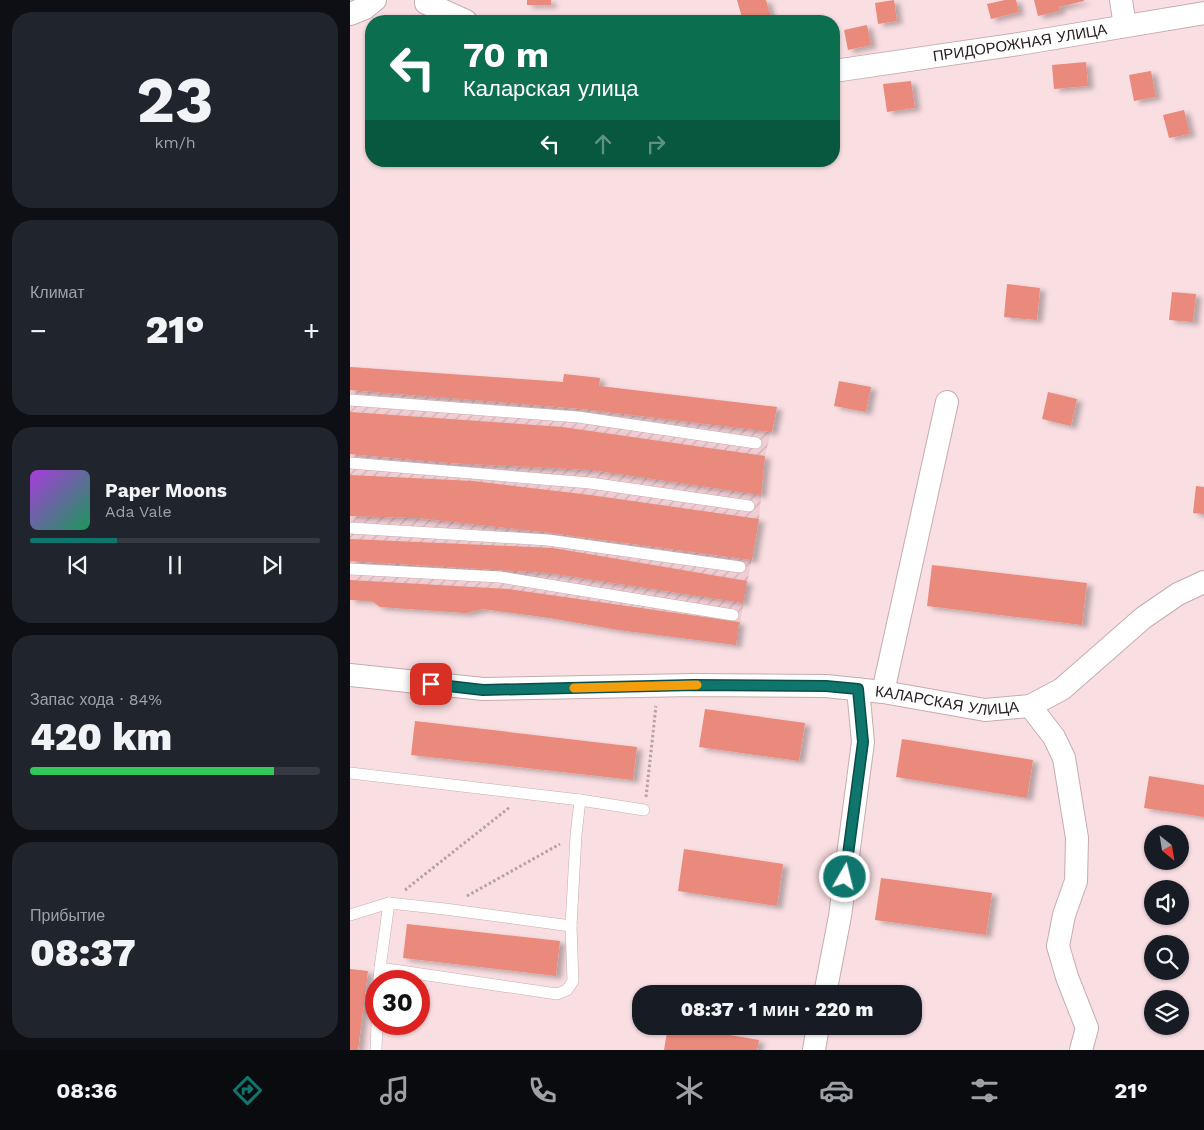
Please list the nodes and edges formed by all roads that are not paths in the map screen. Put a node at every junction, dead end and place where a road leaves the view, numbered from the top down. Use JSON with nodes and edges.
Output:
{"nodes":[{"id":1,"x":375,"y":0,"type":"edge"},
{"id":2,"x":1120,"y":0,"type":"edge"},
{"id":3,"x":426,"y":2,"type":"edge"},
{"id":4,"x":1204,"y":13,"type":"edge"},
{"id":5,"x":350,"y":14,"type":"edge"},
{"id":6,"x":453,"y":15,"type":"edge"},
{"id":7,"x":1125,"y":26,"type":"junction"},
{"id":8,"x":840,"y":69,"type":"edge"},
{"id":9,"x":350,"y":400,"type":"edge"},
{"id":10,"x":947,"y":402,"type":"dead end"},
{"id":11,"x":756,"y":443,"type":"dead end"},
{"id":12,"x":350,"y":463,"type":"edge"},
{"id":13,"x":749,"y":506,"type":"dead end"},
{"id":14,"x":350,"y":528,"type":"edge"},
{"id":15,"x":740,"y":567,"type":"dead end"},
{"id":16,"x":350,"y":569,"type":"edge"},
{"id":17,"x":1204,"y":582,"type":"edge"},
{"id":18,"x":733,"y":614,"type":"dead end"},
{"id":19,"x":350,"y":676,"type":"edge"},
{"id":20,"x":858,"y":689,"type":"junction"},
{"id":21,"x":883,"y":692,"type":"junction"},
{"id":22,"x":1030,"y":706,"type":"junction"},
{"id":23,"x":350,"y":772,"type":"edge"},
{"id":24,"x":580,"y":800,"type":"junction"},
{"id":25,"x":644,"y":810,"type":"road end"},
{"id":26,"x":389,"y":903,"type":"junction"},
{"id":27,"x":350,"y":915,"type":"edge"},
{"id":28,"x":571,"y":926,"type":"junction"},
{"id":29,"x":380,"y":968,"type":"joint"},
{"id":30,"x":827,"y":985,"type":"edge"},
{"id":31,"x":377,"y":1035,"type":"edge"},
{"id":32,"x":816,"y":1035,"type":"edge"},
{"id":33,"x":376,"y":1050,"type":"edge"},
{"id":34,"x":814,"y":1050,"type":"edge"},
{"id":35,"x":1081,"y":1050,"type":"edge"}],
"edges":[{"from":1,"to":5,"type":"street"},
{"from":2,"to":7,"type":"street"},
{"from":3,"to":6,"type":"street"},
{"from":4,"to":7,"type":"street","name":"ПРИДОРОЖНАЯ УЛИЦА"},
{"from":7,"to":8,"type":"street","name":"ПРИДОРОЖНАЯ УЛИЦА"},
{"from":9,"to":11,"type":"lane"},
{"from":10,"to":21,"type":"street"},
{"from":12,"to":13,"type":"lane"},
{"from":14,"to":15,"type":"lane"},
{"from":16,"to":18,"type":"lane"},
{"from":17,"to":22,"type":"street","name":"КАЛАРСКАЯ УЛИЦА"},
{"from":19,"to":20,"type":"street","name":"КАЛАРСКАЯ УЛИЦА"},
{"from":20,"to":21,"type":"street","name":"КАЛАРСКАЯ УЛИЦА"},
{"from":20,"to":30,"type":"street"},
{"from":21,"to":22,"type":"street","name":"КАЛАРСКАЯ УЛИЦА"},
{"from":22,"to":35,"type":"street"},
{"from":23,"to":24,"type":"lane"},
{"from":24,"to":25,"type":"lane"},
{"from":24,"to":28,"type":"lane"},
{"from":26,"to":27,"type":"lane"},
{"from":26,"to":28,"type":"lane"},
{"from":26,"to":29,"type":"lane"},
{"from":28,"to":29,"type":"lane"},
{"from":31,"to":33,"type":"lane"},
{"from":32,"to":34,"type":"street"}]}
